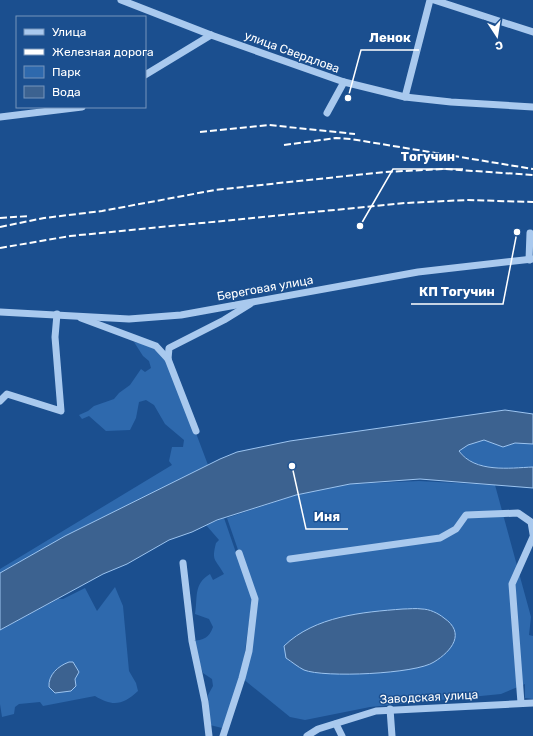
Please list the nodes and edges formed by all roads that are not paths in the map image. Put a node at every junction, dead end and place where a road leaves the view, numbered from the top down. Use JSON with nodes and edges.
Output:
{"nodes":[{"id":1,"x":122,"y":0,"type":"edge"},
{"id":2,"x":430,"y":0,"type":"edge"},
{"id":3,"x":434,"y":0,"type":"edge"},
{"id":4,"x":134,"y":2,"type":"edge"},
{"id":5,"x":533,"y":32,"type":"edge"},
{"id":6,"x":211,"y":35,"type":"junction"},
{"id":7,"x":146,"y":74,"type":"edge"},
{"id":8,"x":344,"y":82,"type":"junction"},
{"id":9,"x":405,"y":97,"type":"junction"},
{"id":10,"x":533,"y":107,"type":"edge"},
{"id":11,"x":74,"y":108,"type":"edge"},
{"id":12,"x":327,"y":112,"type":"dead end"},
{"id":13,"x":0,"y":117,"type":"edge"},
{"id":14,"x":530,"y":233,"type":"dead end"},
{"id":15,"x":531,"y":260,"type":"edge"},
{"id":16,"x":254,"y":301,"type":"junction"},
{"id":17,"x":0,"y":312,"type":"edge"},
{"id":18,"x":57,"y":314,"type":"junction"},
{"id":19,"x":72,"y":315,"type":"junction"},
{"id":20,"x":168,"y":359,"type":"junction"},
{"id":21,"x":0,"y":401,"type":"edge"},
{"id":22,"x":196,"y":431,"type":"dead end"},
{"id":23,"x":533,"y":536,"type":"edge"},
{"id":24,"x":239,"y":553,"type":"dead end"},
{"id":25,"x":290,"y":559,"type":"dead end"},
{"id":26,"x":184,"y":563,"type":"dead end"},
{"id":27,"x":521,"y":703,"type":"junction"},
{"id":28,"x":533,"y":703,"type":"edge"},
{"id":29,"x":390,"y":710,"type":"junction"},
{"id":30,"x":336,"y":724,"type":"junction"},
{"id":31,"x":209,"y":736,"type":"edge"},
{"id":32,"x":223,"y":736,"type":"edge"},
{"id":33,"x":307,"y":736,"type":"edge"},
{"id":34,"x":342,"y":736,"type":"edge"},
{"id":35,"x":392,"y":736,"type":"edge"}],
"edges":[{"from":1,"to":4,"type":"street","name":"улица Свердлова"},
{"from":2,"to":9,"type":"street"},
{"from":3,"to":5,"type":"street"},
{"from":4,"to":6,"type":"street","name":"улица Свердлова"},
{"from":6,"to":7,"type":"street"},
{"from":6,"to":8,"type":"street","name":"улица Свердлова"},
{"from":8,"to":9,"type":"street","name":"улица Свердлова"},
{"from":8,"to":12,"type":"street"},
{"from":9,"to":10,"type":"street","name":"улица Свердлова"},
{"from":11,"to":13,"type":"street"},
{"from":14,"to":15,"type":"street"},
{"from":15,"to":16,"type":"street","name":"Береговая улица"},
{"from":16,"to":19,"type":"street","name":"Береговая улица"},
{"from":16,"to":20,"type":"street"},
{"from":17,"to":18,"type":"street","name":"Береговая улица"},
{"from":18,"to":19,"type":"street","name":"Береговая улица"},
{"from":18,"to":21,"type":"street"},
{"from":19,"to":20,"type":"street"},
{"from":20,"to":22,"type":"street"},
{"from":23,"to":25,"type":"street"},
{"from":23,"to":27,"type":"street"},
{"from":24,"to":32,"type":"street"},
{"from":26,"to":31,"type":"street"},
{"from":27,"to":28,"type":"street","name":"Заводская улица"},
{"from":27,"to":29,"type":"street","name":"Заводская улица"},
{"from":29,"to":30,"type":"street","name":"Заводская улица"},
{"from":29,"to":35,"type":"street"},
{"from":30,"to":33,"type":"street","name":"Заводская улица"},
{"from":30,"to":34,"type":"street"}]}
